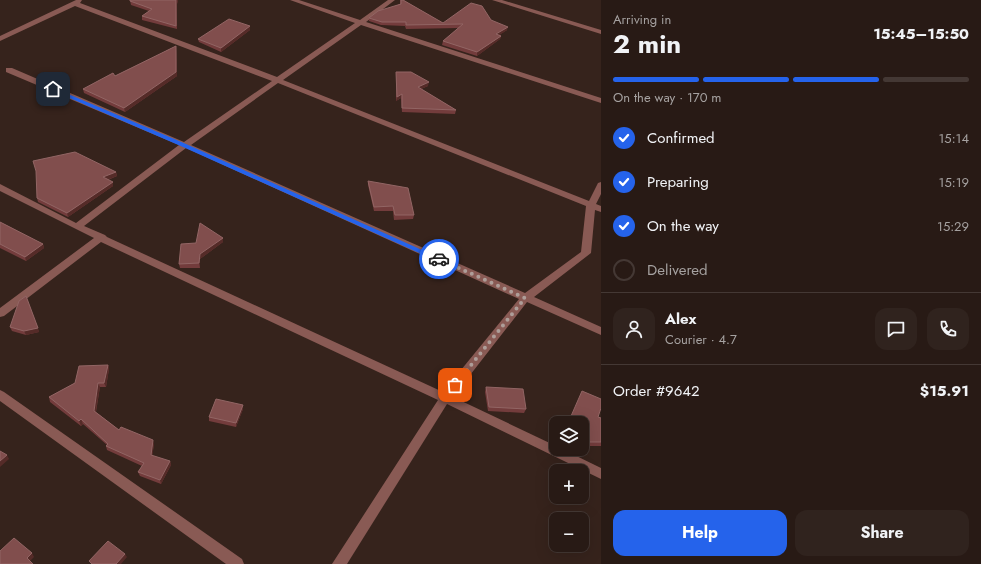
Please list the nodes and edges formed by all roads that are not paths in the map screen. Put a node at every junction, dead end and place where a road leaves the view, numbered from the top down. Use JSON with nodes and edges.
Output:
{"nodes":[{"id":1,"x":293,"y":0,"type":"edge"},
{"id":2,"x":392,"y":0,"type":"edge"},
{"id":3,"x":495,"y":0,"type":"edge"},
{"id":4,"x":77,"y":1,"type":"edge"},
{"id":5,"x":360,"y":22,"type":"junction"},
{"id":6,"x":601,"y":32,"type":"edge"},
{"id":7,"x":0,"y":39,"type":"edge"},
{"id":8,"x":9,"y":70,"type":"dead end"},
{"id":9,"x":277,"y":80,"type":"junction"},
{"id":10,"x":601,"y":101,"type":"edge"},
{"id":11,"x":184,"y":145,"type":"junction"},
{"id":12,"x":601,"y":185,"type":"edge"},
{"id":13,"x":0,"y":187,"type":"edge"},
{"id":14,"x":596,"y":207,"type":"edge"},
{"id":15,"x":77,"y":227,"type":"junction"},
{"id":16,"x":102,"y":238,"type":"junction"},
{"id":17,"x":525,"y":298,"type":"junction"},
{"id":18,"x":0,"y":313,"type":"edge"},
{"id":19,"x":601,"y":331,"type":"edge"},
{"id":20,"x":0,"y":395,"type":"edge"},
{"id":21,"x":445,"y":398,"type":"junction"},
{"id":22,"x":601,"y":474,"type":"edge"},
{"id":23,"x":237,"y":564,"type":"edge"},
{"id":24,"x":339,"y":564,"type":"edge"}],
"edges":[{"from":1,"to":5,"type":"street"},
{"from":2,"to":5,"type":"street"},
{"from":3,"to":6,"type":"street"},
{"from":4,"to":7,"type":"street"},
{"from":4,"to":9,"type":"street"},
{"from":5,"to":9,"type":"street"},
{"from":5,"to":10,"type":"street"},
{"from":8,"to":11,"type":"street"},
{"from":9,"to":11,"type":"street"},
{"from":9,"to":14,"type":"street"},
{"from":11,"to":15,"type":"street"},
{"from":11,"to":17,"type":"street"},
{"from":12,"to":14,"type":"street"},
{"from":13,"to":15,"type":"street"},
{"from":14,"to":17,"type":"street"},
{"from":15,"to":16,"type":"street"},
{"from":16,"to":18,"type":"street"},
{"from":16,"to":21,"type":"street"},
{"from":17,"to":19,"type":"street"},
{"from":17,"to":21,"type":"street"},
{"from":20,"to":23,"type":"street"},
{"from":21,"to":22,"type":"street"},
{"from":21,"to":24,"type":"street"}]}
